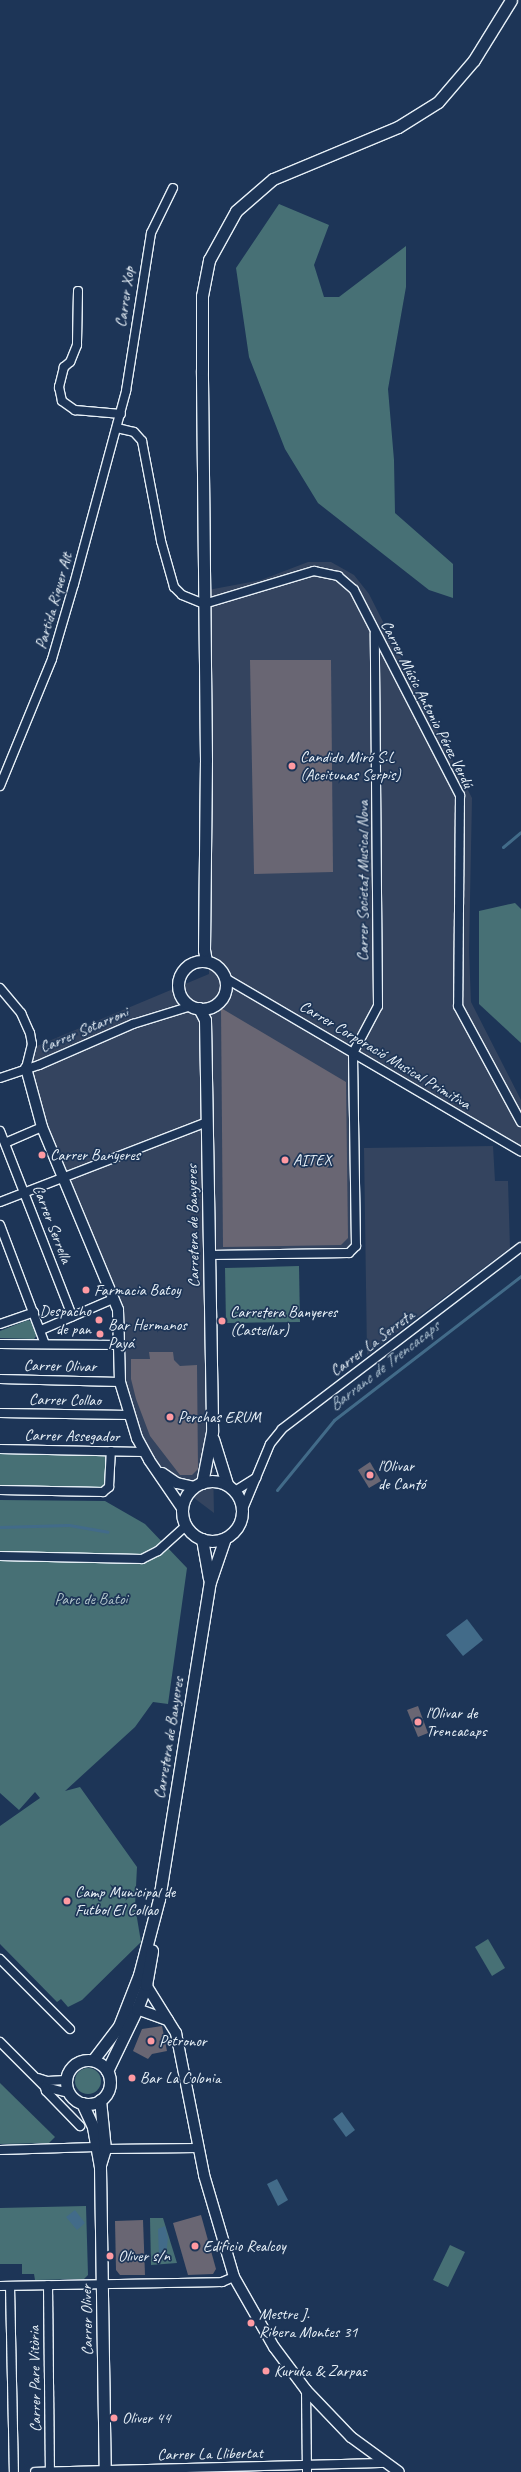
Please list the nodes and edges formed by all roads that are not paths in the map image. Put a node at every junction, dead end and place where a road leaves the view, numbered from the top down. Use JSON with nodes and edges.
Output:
{"nodes":[{"id":1,"x":511,"y":0,"type":"edge"},
{"id":2,"x":173,"y":188,"type":"dead end"},
{"id":3,"x":78,"y":291,"type":"dead end"},
{"id":4,"x":121,"y":414,"type":"junction"},
{"id":5,"x":117,"y":428,"type":"junction"},
{"id":6,"x":204,"y":604,"type":"junction"},
{"id":7,"x":375,"y":631,"type":"junction"},
{"id":8,"x":0,"y":786,"type":"edge"},
{"id":9,"x":201,"y":961,"type":"junction"},
{"id":10,"x":228,"y":984,"type":"junction"},
{"id":11,"x":0,"y":988,"type":"edge"},
{"id":12,"x":188,"y":1005,"type":"junction"},
{"id":13,"x":211,"y":1007,"type":"junction"},
{"id":14,"x":205,"y":1020,"type":"junction"},
{"id":15,"x":353,"y":1053,"type":"junction"},
{"id":16,"x":26,"y":1068,"type":"junction"},
{"id":17,"x":0,"y":1078,"type":"edge"},
{"id":18,"x":207,"y":1122,"type":"junction"},
{"id":19,"x":521,"y":1122,"type":"edge"},
{"id":20,"x":42,"y":1128,"type":"junction"},
{"id":21,"x":0,"y":1131,"type":"edge"},
{"id":22,"x":5,"y":1142,"type":"junction"},
{"id":23,"x":521,"y":1152,"type":"edge"},
{"id":24,"x":62,"y":1176,"type":"junction"},
{"id":25,"x":24,"y":1192,"type":"junction"},
{"id":26,"x":0,"y":1202,"type":"edge"},
{"id":27,"x":0,"y":1225,"type":"edge"},
{"id":28,"x":521,"y":1247,"type":"edge"},
{"id":29,"x":209,"y":1255,"type":"junction"},
{"id":30,"x":113,"y":1299,"type":"junction"},
{"id":31,"x":34,"y":1312,"type":"junction"},
{"id":32,"x":72,"y":1316,"type":"junction"},
{"id":33,"x":1,"y":1322,"type":"edge"},
{"id":34,"x":41,"y":1330,"type":"junction"},
{"id":35,"x":0,"y":1344,"type":"edge"},
{"id":36,"x":46,"y":1344,"type":"junction"},
{"id":37,"x":119,"y":1345,"type":"junction"},
{"id":38,"x":0,"y":1379,"type":"edge"},
{"id":39,"x":120,"y":1382,"type":"junction"},
{"id":40,"x":0,"y":1413,"type":"edge"},
{"id":41,"x":130,"y":1415,"type":"junction"},
{"id":42,"x":212,"y":1432,"type":"junction"},
{"id":43,"x":0,"y":1449,"type":"edge"},
{"id":44,"x":111,"y":1451,"type":"junction"},
{"id":45,"x":138,"y":1452,"type":"junction"},
{"id":46,"x":157,"y":1470,"type":"junction"},
{"id":47,"x":258,"y":1476,"type":"junction"},
{"id":48,"x":226,"y":1484,"type":"junction"},
{"id":49,"x":198,"y":1485,"type":"junction"},
{"id":50,"x":0,"y":1490,"type":"edge"},
{"id":51,"x":235,"y":1491,"type":"junction"},
{"id":52,"x":182,"y":1508,"type":"junction"},
{"id":53,"x":242,"y":1509,"type":"junction"},
{"id":54,"x":186,"y":1526,"type":"junction"},
{"id":55,"x":225,"y":1538,"type":"junction"},
{"id":56,"x":202,"y":1539,"type":"junction"},
{"id":57,"x":0,"y":1556,"type":"edge"},
{"id":58,"x":210,"y":1582,"type":"junction"},
{"id":59,"x":159,"y":1898,"type":"junction"},
{"id":60,"x":0,"y":1959,"type":"edge"},
{"id":61,"x":146,"y":1985,"type":"junction"},
{"id":62,"x":137,"y":2009,"type":"junction"},
{"id":63,"x":168,"y":2020,"type":"junction"},
{"id":64,"x":70,"y":2029,"type":"dead end"},
{"id":65,"x":0,"y":2042,"type":"edge"},
{"id":66,"x":93,"y":2060,"type":"junction"},
{"id":67,"x":107,"y":2071,"type":"junction"},
{"id":68,"x":35,"y":2077,"type":"junction"},
{"id":69,"x":66,"y":2080,"type":"junction"},
{"id":70,"x":45,"y":2087,"type":"junction"},
{"id":71,"x":70,"y":2093,"type":"junction"},
{"id":72,"x":100,"y":2100,"type":"junction"},
{"id":73,"x":82,"y":2103,"type":"junction"},
{"id":74,"x":80,"y":2126,"type":"dead end"},
{"id":75,"x":100,"y":2148,"type":"junction"},
{"id":76,"x":198,"y":2148,"type":"junction"},
{"id":77,"x":0,"y":2150,"type":"edge"},
{"id":78,"x":234,"y":2277,"type":"junction"},
{"id":79,"x":102,"y":2283,"type":"junction"},
{"id":80,"x":48,"y":2285,"type":"junction"},
{"id":81,"x":0,"y":2286,"type":"edge"},
{"id":82,"x":10,"y":2286,"type":"junction"},
{"id":83,"x":306,"y":2390,"type":"junction"},
{"id":84,"x":386,"y":2463,"type":"junction"},
{"id":85,"x":306,"y":2469,"type":"edge"},
{"id":86,"x":105,"y":2471,"type":"edge"},
{"id":87,"x":14,"y":2472,"type":"edge"},
{"id":88,"x":35,"y":2472,"type":"edge"},
{"id":89,"x":50,"y":2472,"type":"edge"},
{"id":90,"x":399,"y":2472,"type":"edge"}],
"edges":[{"from":1,"to":6,"type":"main road"},
{"from":2,"to":4,"type":"street","name":"Carrer Xop"},
{"from":3,"to":4,"type":"street"},
{"from":4,"to":5,"type":"street","name":"Partida Riquer Alt"},
{"from":5,"to":6,"type":"street"},
{"from":5,"to":8,"type":"street","name":"Partida Riquer Alt"},
{"from":6,"to":7,"type":"street","name":"Carrer Músic Antonio Pérez Verdú"},
{"from":6,"to":9,"type":"main road"},
{"from":7,"to":15,"type":"street","name":"Carrer Societat Musical Nova"},
{"from":7,"to":19,"type":"street","name":"Carrer Músic Antonio Pérez Verdú"},
{"from":9,"to":10,"type":"main road"},
{"from":9,"to":12,"type":"main road"},
{"from":10,"to":13,"type":"main road"},
{"from":10,"to":15,"type":"street","name":"Carrer Corporació Musical Primitiva"},
{"from":11,"to":16,"type":"street"},
{"from":12,"to":13,"type":"main road"},
{"from":12,"to":14,"type":"main road","name":"Carretera de Banyeres"},
{"from":12,"to":16,"type":"street","name":"Carrer Sotarroni"},
{"from":13,"to":14,"type":"main road","name":"Carretera de Banyeres"},
{"from":14,"to":18,"type":"main road","name":"Carretera de Banyeres"},
{"from":15,"to":23,"type":"street","name":"Carrer Corporació Musical Primitiva"},
{"from":15,"to":29,"type":"street"},
{"from":16,"to":17,"type":"street","name":"Carrer Sotarroni"},
{"from":16,"to":20,"type":"street"},
{"from":18,"to":24,"type":"street"},
{"from":18,"to":29,"type":"main road","name":"Carretera de Banyeres"},
{"from":20,"to":22,"type":"street"},
{"from":20,"to":24,"type":"street"},
{"from":21,"to":22,"type":"street","name":"Carrer Serrella"},
{"from":22,"to":25,"type":"street","name":"Carrer Serrella"},
{"from":24,"to":25,"type":"street"},
{"from":24,"to":30,"type":"street"},
{"from":25,"to":26,"type":"street"},
{"from":25,"to":32,"type":"street","name":"Carrer Serrella"},
{"from":27,"to":31,"type":"street"},
{"from":28,"to":47,"type":"street","name":"Carrer La Serreta"},
{"from":29,"to":42,"type":"main road","name":"Carretera de Banyeres"},
{"from":30,"to":32,"type":"street"},
{"from":30,"to":37,"type":"street"},
{"from":31,"to":33,"type":"street"},
{"from":31,"to":34,"type":"street"},
{"from":32,"to":34,"type":"street"},
{"from":34,"to":36,"type":"street"},
{"from":35,"to":36,"type":"street"},
{"from":36,"to":37,"type":"street"},
{"from":37,"to":39,"type":"street"},
{"from":38,"to":39,"type":"street","name":"Carrer Olivar"},
{"from":39,"to":41,"type":"street"},
{"from":40,"to":41,"type":"street","name":"Carrer Collao"},
{"from":41,"to":45,"type":"street"},
{"from":42,"to":48,"type":"main road","name":"Carretera de Banyeres"},
{"from":42,"to":49,"type":"main road","name":"Carretera de Banyeres"},
{"from":43,"to":44,"type":"street","name":"Carrer Assegador"},
{"from":44,"to":45,"type":"street","name":"Carrer Assegador"},
{"from":44,"to":50,"type":"street"},
{"from":45,"to":46,"type":"street"},
{"from":46,"to":49,"type":"street"},
{"from":46,"to":52,"type":"street"},
{"from":47,"to":51,"type":"street"},
{"from":47,"to":53,"type":"street","name":"Carrer La Serreta"},
{"from":48,"to":49,"type":"main road"},
{"from":48,"to":51,"type":"main road"},
{"from":49,"to":52,"type":"main road"},
{"from":51,"to":53,"type":"main road"},
{"from":52,"to":54,"type":"main road"},
{"from":53,"to":55,"type":"main road"},
{"from":54,"to":56,"type":"main road"},
{"from":54,"to":57,"type":"street"},
{"from":55,"to":56,"type":"main road"},
{"from":55,"to":58,"type":"main road","name":"Carretera de Banyeres"},
{"from":56,"to":58,"type":"main road","name":"Carretera de Banyeres"},
{"from":58,"to":59,"type":"main road","name":"Carretera de Banyeres"},
{"from":59,"to":61,"type":"main road","name":"Carretera de Banyeres"},
{"from":59,"to":66,"type":"main road","name":"Carretera de Banyeres"},
{"from":60,"to":64,"type":"street"},
{"from":61,"to":62,"type":"main road","name":"Carretera de Banyeres"},
{"from":61,"to":63,"type":"street"},
{"from":62,"to":63,"type":"street"},
{"from":62,"to":67,"type":"main road","name":"Carretera de Banyeres"},
{"from":63,"to":76,"type":"street"},
{"from":65,"to":68,"type":"street"},
{"from":66,"to":67,"type":"main road"},
{"from":66,"to":69,"type":"main road"},
{"from":67,"to":72,"type":"main road"},
{"from":68,"to":69,"type":"street"},
{"from":68,"to":70,"type":"street"},
{"from":69,"to":71,"type":"main road"},
{"from":70,"to":71,"type":"street"},
{"from":70,"to":74,"type":"street"},
{"from":71,"to":73,"type":"main road"},
{"from":72,"to":73,"type":"main road"},
{"from":72,"to":75,"type":"main road","name":"Carrer Oliver"},
{"from":73,"to":75,"type":"main road","name":"Carrer Oliver"},
{"from":75,"to":76,"type":"street"},
{"from":75,"to":77,"type":"street"},
{"from":75,"to":79,"type":"main road","name":"Carrer Oliver"},
{"from":76,"to":78,"type":"street"},
{"from":78,"to":79,"type":"street"},
{"from":78,"to":83,"type":"street"},
{"from":79,"to":80,"type":"street"},
{"from":79,"to":86,"type":"main road","name":"Carrer Oliver"},
{"from":80,"to":82,"type":"street"},
{"from":80,"to":89,"type":"street","name":"Carrer Pare Vitòria"},
{"from":81,"to":82,"type":"street"},
{"from":82,"to":87,"type":"street"},
{"from":83,"to":84,"type":"street"},
{"from":83,"to":85,"type":"street"},
{"from":84,"to":85,"type":"street","name":"Carrer La Llibertat"},
{"from":84,"to":90,"type":"street"},
{"from":85,"to":86,"type":"street","name":"Carrer La Llibertat"},
{"from":86,"to":89,"type":"street","name":"Carrer La Llibertat"},
{"from":88,"to":89,"type":"street","name":"Carrer La Llibertat"}]}
